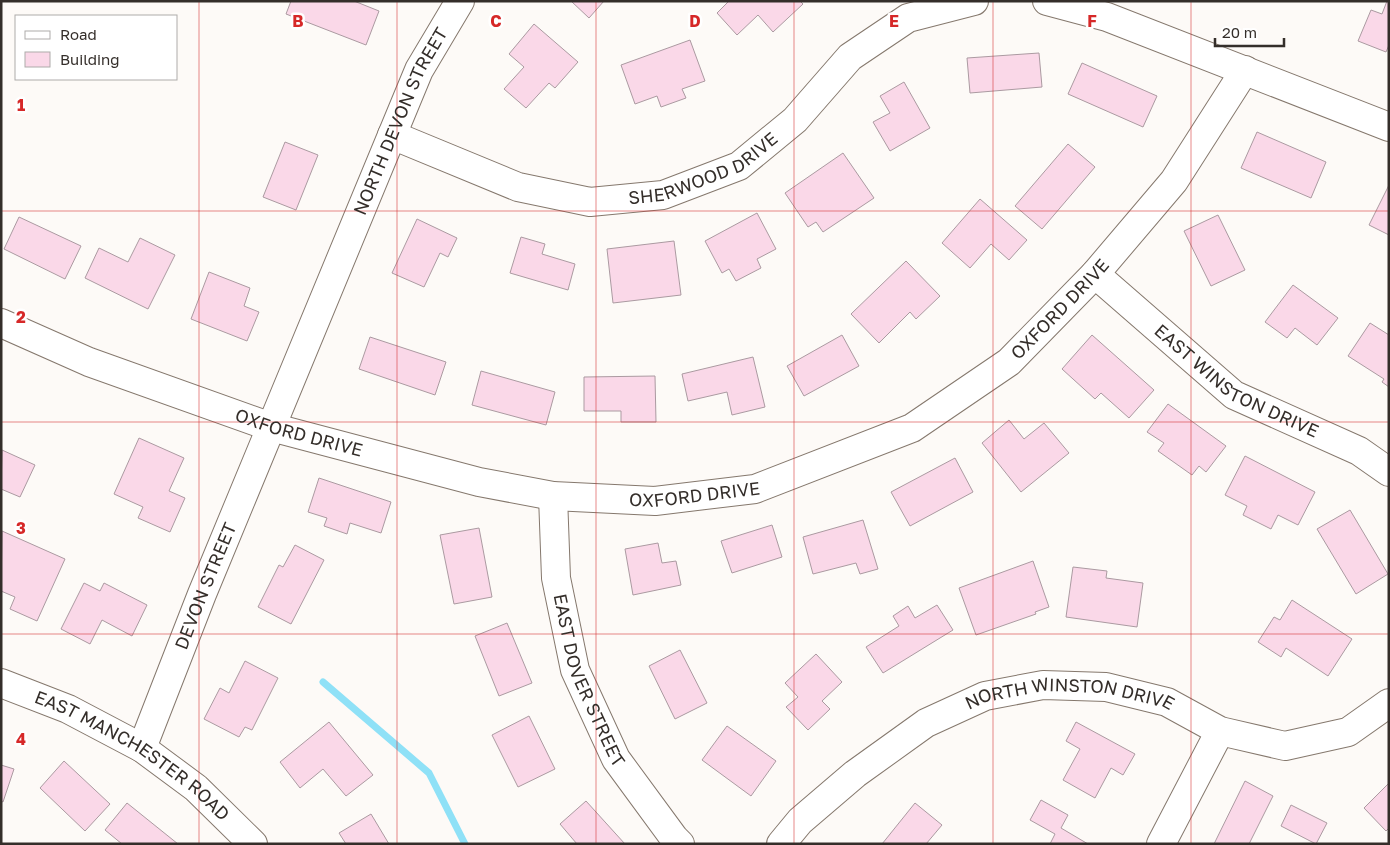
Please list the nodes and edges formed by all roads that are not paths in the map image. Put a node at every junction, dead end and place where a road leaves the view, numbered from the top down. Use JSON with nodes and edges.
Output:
{"nodes":[{"id":1,"x":460,"y":1,"type":"edge"},
{"id":2,"x":974,"y":1,"type":"edge"},
{"id":3,"x":1047,"y":1,"type":"edge"},
{"id":4,"x":1245,"y":70,"type":"junction"},
{"id":5,"x":1389,"y":127,"type":"edge"},
{"id":6,"x":392,"y":135,"type":"junction"},
{"id":7,"x":1095,"y":274,"type":"junction"},
{"id":8,"x":1,"y":324,"type":"edge"},
{"id":9,"x":271,"y":427,"type":"junction"},
{"id":10,"x":1389,"y":472,"type":"edge"},
{"id":11,"x":554,"y":496,"type":"junction"},
{"id":12,"x":1,"y":683,"type":"edge"},
{"id":13,"x":1389,"y":703,"type":"edge"},
{"id":14,"x":1220,"y":731,"type":"junction"},
{"id":15,"x":142,"y":748,"type":"junction"},
{"id":16,"x":253,"y":844,"type":"edge"},
{"id":17,"x":680,"y":844,"type":"edge"},
{"id":18,"x":781,"y":844,"type":"edge"},
{"id":19,"x":1161,"y":844,"type":"edge"}],
"edges":[{"from":1,"to":6,"type":"street","name":"NORTH DEVON STREET"},
{"from":2,"to":6,"type":"street","name":"SHERWOOD DRIVE"},
{"from":3,"to":4,"type":"street"},
{"from":4,"to":5,"type":"street"},
{"from":4,"to":7,"type":"street","name":"OXFORD DRIVE"},
{"from":6,"to":9,"type":"street","name":"NORTH DEVON STREET"},
{"from":7,"to":10,"type":"street","name":"EAST WINSTON DRIVE"},
{"from":7,"to":11,"type":"street","name":"OXFORD DRIVE"},
{"from":8,"to":9,"type":"street","name":"OXFORD DRIVE"},
{"from":9,"to":11,"type":"street","name":"OXFORD DRIVE"},
{"from":9,"to":15,"type":"street","name":"DEVON STREET"},
{"from":11,"to":17,"type":"street","name":"EAST DOVER STREET"},
{"from":12,"to":15,"type":"street","name":"EAST MANCHESTER ROAD"},
{"from":13,"to":14,"type":"street","name":"NORTH WINSTON DRIVE"},
{"from":14,"to":18,"type":"street","name":"NORTH WINSTON DRIVE"},
{"from":14,"to":19,"type":"street"},
{"from":15,"to":16,"type":"street","name":"EAST MANCHESTER ROAD"}]}
